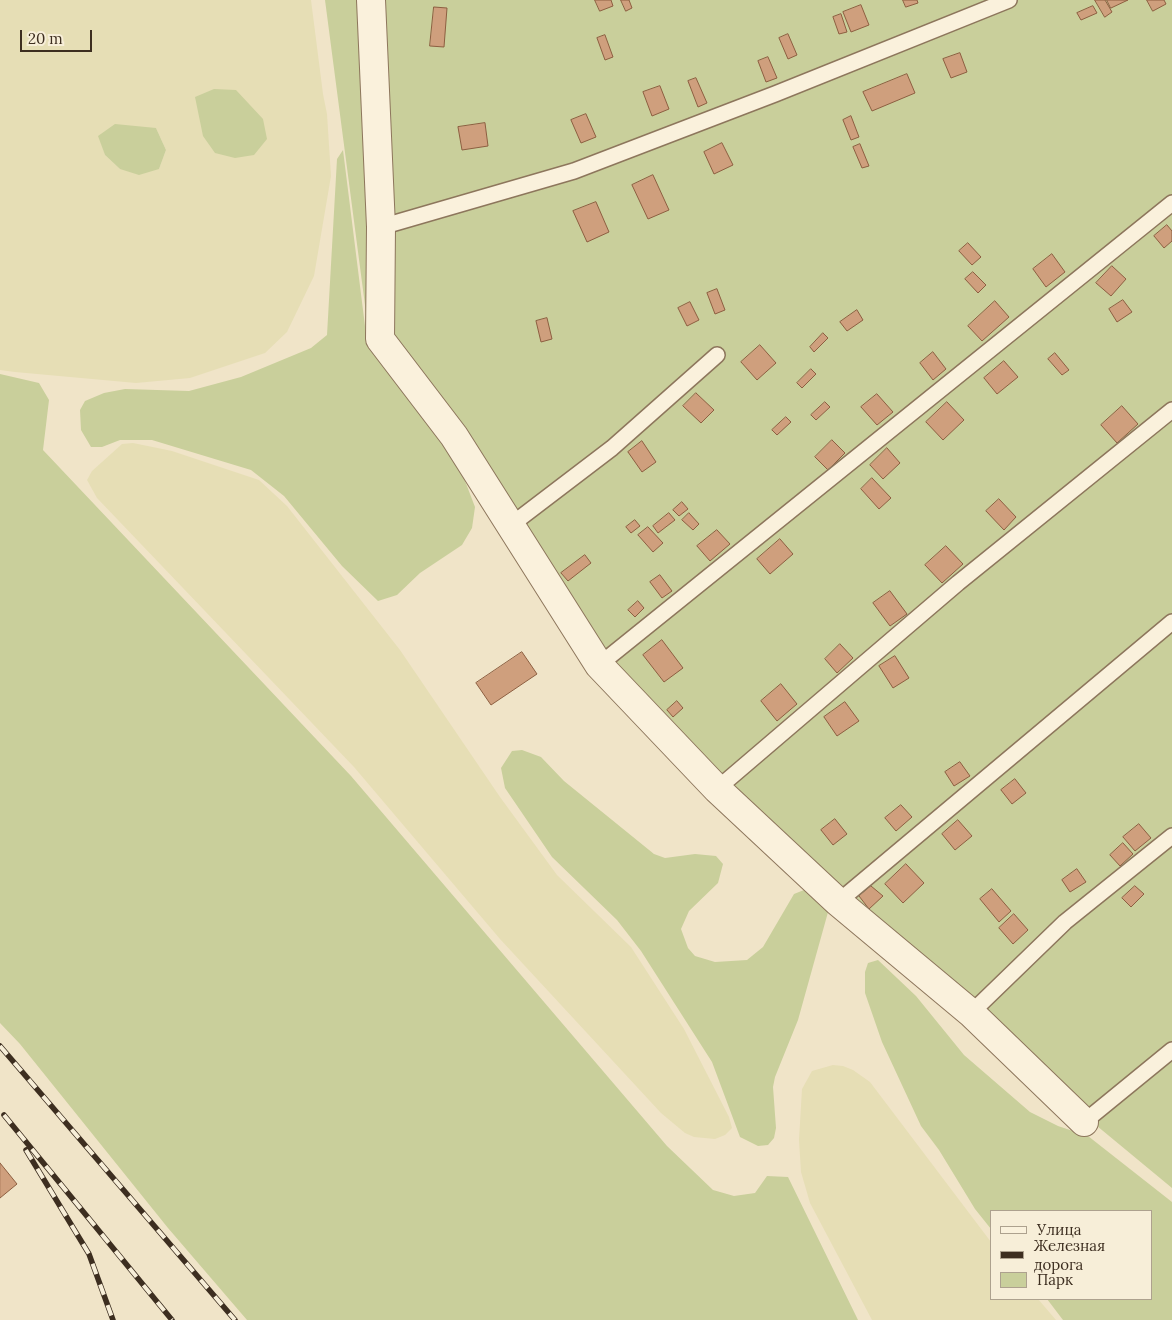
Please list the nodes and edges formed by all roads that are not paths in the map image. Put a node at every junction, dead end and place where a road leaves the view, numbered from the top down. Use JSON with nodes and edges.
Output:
{"nodes":[{"id":1,"x":371,"y":0,"type":"edge"},
{"id":2,"x":1009,"y":0,"type":"edge"},
{"id":3,"x":1172,"y":203,"type":"edge"},
{"id":4,"x":381,"y":227,"type":"junction"},
{"id":5,"x":717,"y":355,"type":"dead end"},
{"id":6,"x":1172,"y":410,"type":"edge"},
{"id":7,"x":511,"y":525,"type":"junction"},
{"id":8,"x":1172,"y":622,"type":"edge"},
{"id":9,"x":598,"y":665,"type":"junction"},
{"id":10,"x":717,"y":788,"type":"junction"},
{"id":11,"x":1172,"y":836,"type":"edge"},
{"id":12,"x":838,"y":902,"type":"junction"},
{"id":13,"x":971,"y":1013,"type":"junction"},
{"id":14,"x":1172,"y":1050,"type":"edge"},
{"id":15,"x":1084,"y":1122,"type":"joint"}],
"edges":[{"from":1,"to":4,"type":"street"},
{"from":2,"to":4,"type":"lane"},
{"from":3,"to":9,"type":"lane"},
{"from":4,"to":7,"type":"street"},
{"from":5,"to":7,"type":"lane"},
{"from":6,"to":10,"type":"lane"},
{"from":7,"to":9,"type":"street"},
{"from":8,"to":12,"type":"lane"},
{"from":9,"to":10,"type":"street"},
{"from":10,"to":12,"type":"street"},
{"from":11,"to":13,"type":"lane"},
{"from":12,"to":13,"type":"street"},
{"from":13,"to":15,"type":"street"},
{"from":14,"to":15,"type":"lane"}]}
